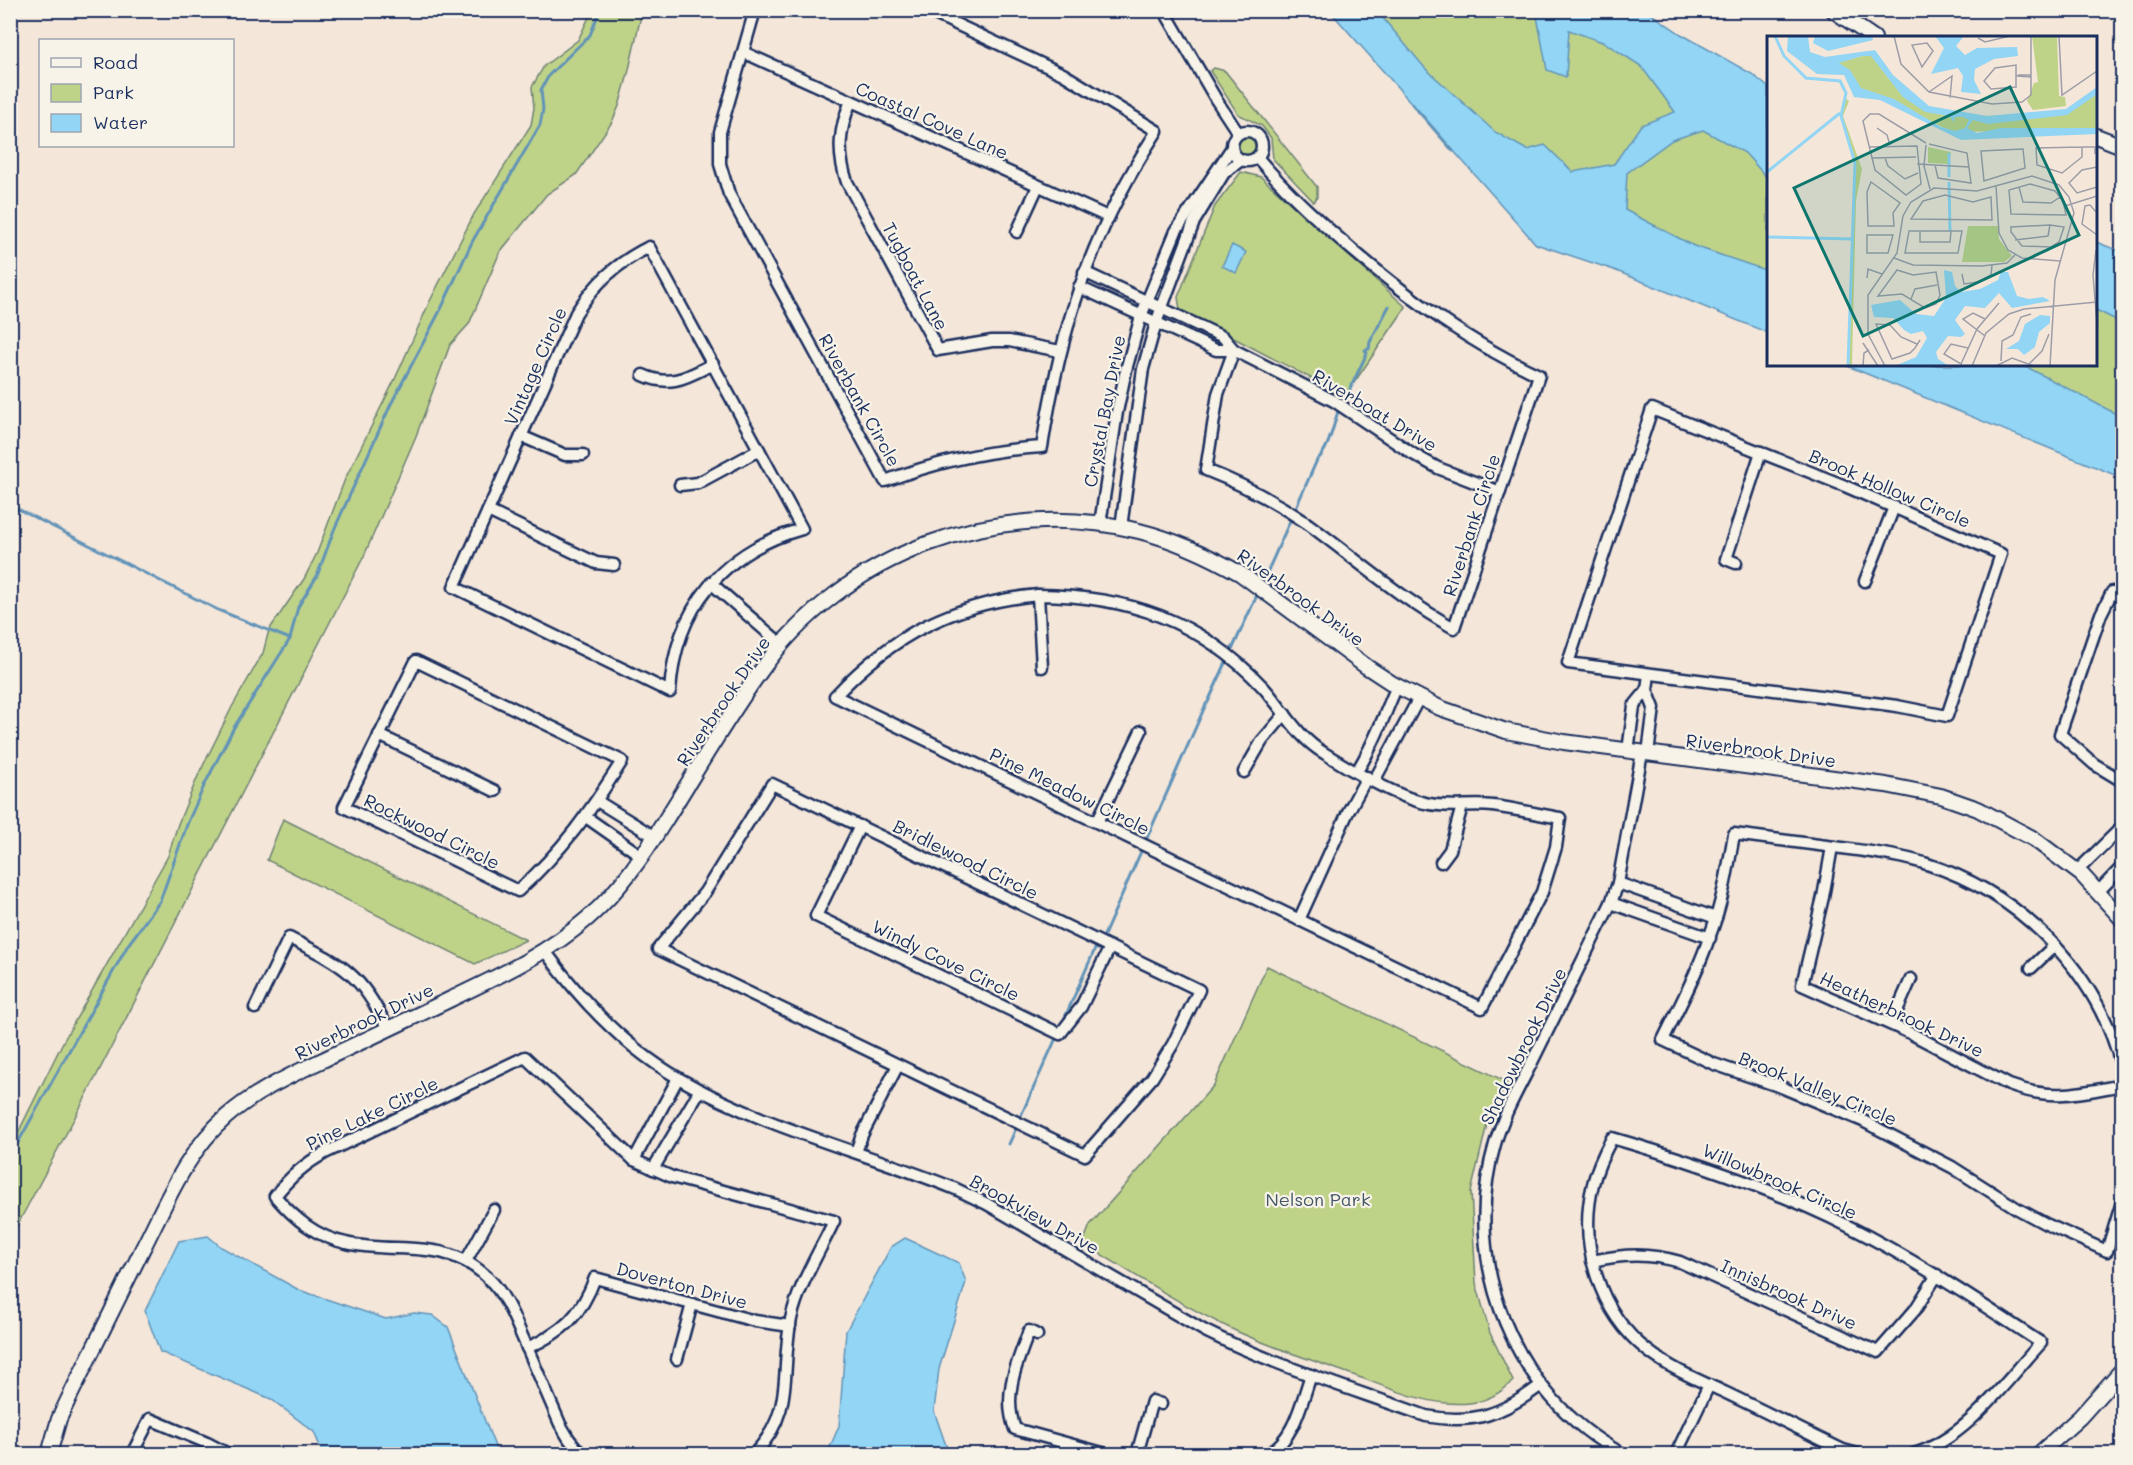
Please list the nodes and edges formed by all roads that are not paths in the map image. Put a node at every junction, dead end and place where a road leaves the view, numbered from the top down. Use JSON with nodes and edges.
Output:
{"nodes":[{"id":1,"x":755,"y":10,"type":"edge"},
{"id":2,"x":926,"y":10,"type":"edge"},
{"id":3,"x":1164,"y":10,"type":"edge"},
{"id":4,"x":1833,"y":10,"type":"edge"},
{"id":5,"x":945,"y":14,"type":"edge"},
{"id":6,"x":1871,"y":36,"type":"edge"},
{"id":7,"x":743,"y":52,"type":"junction"},
{"id":8,"x":851,"y":101,"type":"junction"},
{"id":9,"x":1238,"y":133,"type":"junction"},
{"id":10,"x":2097,"y":136,"type":"edge"},
{"id":11,"x":2122,"y":146,"type":"edge"},
{"id":12,"x":1231,"y":149,"type":"junction"},
{"id":13,"x":1257,"y":157,"type":"junction"},
{"id":14,"x":1240,"y":160,"type":"junction"},
{"id":15,"x":1038,"y":186,"type":"junction"},
{"id":16,"x":1108,"y":217,"type":"junction"},
{"id":17,"x":1017,"y":231,"type":"dead end"},
{"id":18,"x":1084,"y":272,"type":"junction"},
{"id":19,"x":1079,"y":287,"type":"junction"},
{"id":20,"x":1146,"y":301,"type":"junction"},
{"id":21,"x":1162,"y":308,"type":"junction"},
{"id":22,"x":1141,"y":316,"type":"junction"},
{"id":23,"x":1156,"y":323,"type":"junction"},
{"id":24,"x":1234,"y":350,"type":"junction"},
{"id":25,"x":1060,"y":351,"type":"junction"},
{"id":26,"x":713,"y":364,"type":"junction"},
{"id":27,"x":643,"y":375,"type":"dead end"},
{"id":28,"x":521,"y":436,"type":"junction"},
{"id":29,"x":759,"y":450,"type":"junction"},
{"id":30,"x":1761,"y":452,"type":"junction"},
{"id":31,"x":583,"y":455,"type":"dead end"},
{"id":32,"x":680,"y":484,"type":"dead end"},
{"id":33,"x":1500,"y":492,"type":"junction"},
{"id":34,"x":1894,"y":507,"type":"junction"},
{"id":35,"x":488,"y":511,"type":"junction"},
{"id":36,"x":1100,"y":524,"type":"junction"},
{"id":37,"x":1121,"y":527,"type":"junction"},
{"id":38,"x":1736,"y":563,"type":"dead end"},
{"id":39,"x":614,"y":565,"type":"dead end"},
{"id":40,"x":1865,"y":580,"type":"dead end"},
{"id":41,"x":711,"y":583,"type":"junction"},
{"id":42,"x":1038,"y":595,"type":"junction"},
{"id":43,"x":2122,"y":597,"type":"edge"},
{"id":44,"x":782,"y":644,"type":"junction"},
{"id":45,"x":1042,"y":667,"type":"dead end"},
{"id":46,"x":1649,"y":674,"type":"junction"},
{"id":47,"x":1397,"y":686,"type":"junction"},
{"id":48,"x":1647,"y":690,"type":"junction"},
{"id":49,"x":1419,"y":698,"type":"junction"},
{"id":50,"x":1285,"y":714,"type":"junction"},
{"id":51,"x":1141,"y":731,"type":"dead end"},
{"id":52,"x":380,"y":735,"type":"junction"},
{"id":53,"x":1372,"y":747,"type":"junction"},
{"id":54,"x":1639,"y":752,"type":"junction"},
{"id":55,"x":1388,"y":756,"type":"junction"},
{"id":56,"x":1244,"y":772,"type":"dead end"},
{"id":57,"x":1366,"y":776,"type":"junction"},
{"id":58,"x":2122,"y":781,"type":"edge"},
{"id":59,"x":495,"y":791,"type":"dead end"},
{"id":60,"x":597,"y":801,"type":"junction"},
{"id":61,"x":1462,"y":806,"type":"junction"},
{"id":62,"x":617,"y":813,"type":"junction"},
{"id":63,"x":586,"y":817,"type":"junction"},
{"id":64,"x":1097,"y":822,"type":"junction"},
{"id":65,"x":860,"y":826,"type":"junction"},
{"id":66,"x":2122,"y":827,"type":"edge"},
{"id":67,"x":604,"y":830,"type":"junction"},
{"id":68,"x":655,"y":837,"type":"junction"},
{"id":69,"x":1832,"y":847,"type":"junction"},
{"id":70,"x":643,"y":857,"type":"junction"},
{"id":71,"x":1441,"y":862,"type":"dead end"},
{"id":72,"x":2122,"y":867,"type":"edge"},
{"id":73,"x":2077,"y":872,"type":"junction"},
{"id":74,"x":1618,"y":883,"type":"junction"},
{"id":75,"x":2098,"y":892,"type":"junction"},
{"id":76,"x":1611,"y":903,"type":"junction"},
{"id":77,"x":1716,"y":918,"type":"junction"},
{"id":78,"x":2122,"y":919,"type":"edge"},
{"id":79,"x":1299,"y":920,"type":"junction"},
{"id":80,"x":1710,"y":938,"type":"junction"},
{"id":81,"x":2055,"y":945,"type":"junction"},
{"id":82,"x":1110,"y":947,"type":"junction"},
{"id":83,"x":545,"y":951,"type":"junction"},
{"id":84,"x":2031,"y":968,"type":"dead end"},
{"id":85,"x":1911,"y":979,"type":"dead end"},
{"id":86,"x":255,"y":1008,"type":"dead end"},
{"id":87,"x":1891,"y":1024,"type":"junction"},
{"id":88,"x":388,"y":1029,"type":"junction"},
{"id":89,"x":898,"y":1065,"type":"junction"},
{"id":90,"x":2122,"y":1068,"type":"edge"},
{"id":91,"x":678,"y":1078,"type":"junction"},
{"id":92,"x":2122,"y":1085,"type":"edge"},
{"id":93,"x":700,"y":1090,"type":"junction"},
{"id":94,"x":648,"y":1137,"type":"junction"},
{"id":95,"x":666,"y":1148,"type":"junction"},
{"id":96,"x":856,"y":1152,"type":"junction"},
{"id":97,"x":634,"y":1160,"type":"junction"},
{"id":98,"x":653,"y":1169,"type":"junction"},
{"id":99,"x":2122,"y":1202,"type":"edge"},
{"id":100,"x":494,"y":1210,"type":"dead end"},
{"id":101,"x":466,"y":1261,"type":"junction"},
{"id":102,"x":1592,"y":1261,"type":"junction"},
{"id":103,"x":1937,"y":1275,"type":"junction"},
{"id":104,"x":692,"y":1304,"type":"junction"},
{"id":105,"x":790,"y":1326,"type":"junction"},
{"id":106,"x":1037,"y":1335,"type":"dead end"},
{"id":107,"x":527,"y":1348,"type":"junction"},
{"id":108,"x":677,"y":1359,"type":"dead end"},
{"id":109,"x":2122,"y":1370,"type":"edge"},
{"id":110,"x":1311,"y":1375,"type":"junction"},
{"id":111,"x":1541,"y":1385,"type":"junction"},
{"id":112,"x":1709,"y":1385,"type":"junction"},
{"id":113,"x":1161,"y":1404,"type":"dead end"},
{"id":114,"x":49,"y":1455,"type":"edge"},
{"id":115,"x":132,"y":1455,"type":"edge"},
{"id":116,"x":228,"y":1455,"type":"edge"},
{"id":117,"x":581,"y":1455,"type":"edge"},
{"id":118,"x":754,"y":1455,"type":"edge"},
{"id":119,"x":1106,"y":1455,"type":"edge"},
{"id":120,"x":1137,"y":1455,"type":"edge"},
{"id":121,"x":1268,"y":1455,"type":"edge"},
{"id":122,"x":1623,"y":1455,"type":"edge"},
{"id":123,"x":1676,"y":1455,"type":"edge"},
{"id":124,"x":1858,"y":1455,"type":"edge"},
{"id":125,"x":1914,"y":1455,"type":"edge"},
{"id":126,"x":2039,"y":1455,"type":"edge"}],
"edges":[{"from":1,"to":7,"type":"street","name":"Riverbank Circle"},
{"from":2,"to":5,"type":"street"},
{"from":3,"to":9,"type":"street"},
{"from":4,"to":6,"type":"street"},
{"from":5,"to":16,"type":"street","name":"Riverbank Circle"},
{"from":7,"to":8,"type":"street","name":"Coastal Cove Lane"},
{"from":7,"to":25,"type":"street","name":"Riverbank Circle"},
{"from":8,"to":15,"type":"street","name":"Coastal Cove Lane"},
{"from":8,"to":25,"type":"street","name":"Tugboat Lane"},
{"from":9,"to":12,"type":"street"},
{"from":9,"to":13,"type":"street"},
{"from":10,"to":11,"type":"street"},
{"from":12,"to":14,"type":"street"},
{"from":12,"to":20,"type":"street","name":"Crystal Bay Drive"},
{"from":13,"to":14,"type":"street"},
{"from":13,"to":33,"type":"street","name":"Riverbank Circle"},
{"from":14,"to":21,"type":"street","name":"Crystal Bay Drive"},
{"from":15,"to":16,"type":"street","name":"Coastal Cove Lane"},
{"from":15,"to":17,"type":"street"},
{"from":16,"to":18,"type":"street","name":"Riverbank Circle"},
{"from":18,"to":19,"type":"street","name":"Riverbank Circle"},
{"from":18,"to":20,"type":"street"},
{"from":19,"to":22,"type":"street"},
{"from":19,"to":25,"type":"street","name":"Riverbank Circle"},
{"from":20,"to":21,"type":"street"},
{"from":20,"to":22,"type":"street","name":"Crystal Bay Drive"},
{"from":21,"to":23,"type":"street","name":"Crystal Bay Drive"},
{"from":21,"to":24,"type":"street"},
{"from":22,"to":23,"type":"street"},
{"from":22,"to":36,"type":"street","name":"Crystal Bay Drive"},
{"from":23,"to":24,"type":"street"},
{"from":23,"to":37,"type":"street","name":"Crystal Bay Drive"},
{"from":24,"to":33,"type":"street","name":"Riverboat Drive"},
{"from":24,"to":33,"type":"street","name":"Riverbank Circle"},
{"from":26,"to":27,"type":"street"},
{"from":26,"to":28,"type":"street","name":"Vintage Circle"},
{"from":26,"to":29,"type":"street","name":"Vintage Circle"},
{"from":28,"to":31,"type":"street"},
{"from":28,"to":35,"type":"street","name":"Vintage Circle"},
{"from":29,"to":32,"type":"street"},
{"from":29,"to":41,"type":"street","name":"Vintage Circle"},
{"from":30,"to":34,"type":"street","name":"Brook Hollow Circle"},
{"from":30,"to":38,"type":"street"},
{"from":30,"to":46,"type":"street","name":"Brook Hollow Circle"},
{"from":34,"to":40,"type":"street"},
{"from":34,"to":46,"type":"street","name":"Brook Hollow Circle"},
{"from":35,"to":39,"type":"street"},
{"from":35,"to":41,"type":"street","name":"Vintage Circle"},
{"from":36,"to":37,"type":"street","name":"Riverbrook Drive"},
{"from":36,"to":44,"type":"street","name":"Riverbrook Drive"},
{"from":37,"to":47,"type":"street","name":"Riverbrook Drive"},
{"from":41,"to":44,"type":"street"},
{"from":42,"to":45,"type":"street"},
{"from":42,"to":50,"type":"street","name":"Pine Meadow Circle"},
{"from":42,"to":64,"type":"street","name":"Pine Meadow Circle"},
{"from":43,"to":58,"type":"street"},
{"from":44,"to":68,"type":"street","name":"Riverbrook Drive"},
{"from":46,"to":48,"type":"street"},
{"from":47,"to":49,"type":"street","name":"Riverbrook Drive"},
{"from":47,"to":53,"type":"street"},
{"from":48,"to":54,"type":"street"},
{"from":48,"to":54,"type":"street"},
{"from":49,"to":54,"type":"street","name":"Riverbrook Drive"},
{"from":49,"to":55,"type":"street"},
{"from":50,"to":56,"type":"street"},
{"from":50,"to":57,"type":"street","name":"Pine Meadow Circle"},
{"from":51,"to":64,"type":"street"},
{"from":52,"to":59,"type":"street"},
{"from":52,"to":60,"type":"street","name":"Rockwood Circle"},
{"from":52,"to":63,"type":"street","name":"Rockwood Circle"},
{"from":53,"to":55,"type":"street"},
{"from":53,"to":57,"type":"street"},
{"from":54,"to":73,"type":"street","name":"Riverbrook Drive"},
{"from":54,"to":74,"type":"street","name":"Shadowbrook Drive"},
{"from":55,"to":57,"type":"street"},
{"from":57,"to":61,"type":"street","name":"Pine Meadow Circle"},
{"from":57,"to":79,"type":"street"},
{"from":60,"to":62,"type":"street"},
{"from":60,"to":63,"type":"street","name":"Rockwood Circle"},
{"from":61,"to":71,"type":"street"},
{"from":61,"to":79,"type":"street","name":"Pine Meadow Circle"},
{"from":62,"to":67,"type":"street"},
{"from":62,"to":68,"type":"street"},
{"from":63,"to":67,"type":"street"},
{"from":64,"to":79,"type":"street","name":"Pine Meadow Circle"},
{"from":65,"to":82,"type":"street","name":"Bridlewood Circle"},
{"from":65,"to":82,"type":"street","name":"Windy Cove Circle"},
{"from":65,"to":89,"type":"street","name":"Bridlewood Circle"},
{"from":66,"to":73,"type":"street"},
{"from":67,"to":70,"type":"street"},
{"from":68,"to":70,"type":"street","name":"Riverbrook Drive"},
{"from":69,"to":77,"type":"street","name":"Brook Valley Circle"},
{"from":69,"to":81,"type":"street","name":"Brook Valley Circle"},
{"from":69,"to":87,"type":"street","name":"Heatherbrook Drive"},
{"from":70,"to":83,"type":"street","name":"Riverbrook Drive"},
{"from":72,"to":75,"type":"street"},
{"from":73,"to":75,"type":"street","name":"Riverbrook Drive"},
{"from":74,"to":76,"type":"street","name":"Shadowbrook Drive"},
{"from":74,"to":77,"type":"street"},
{"from":75,"to":78,"type":"street","name":"Riverbrook Drive"},
{"from":76,"to":80,"type":"street"},
{"from":76,"to":111,"type":"street","name":"Shadowbrook Drive"},
{"from":77,"to":80,"type":"street","name":"Brook Valley Circle"},
{"from":80,"to":99,"type":"street","name":"Brook Valley Circle"},
{"from":81,"to":84,"type":"street"},
{"from":81,"to":90,"type":"street","name":"Brook Valley Circle"},
{"from":82,"to":89,"type":"street","name":"Bridlewood Circle"},
{"from":83,"to":88,"type":"street","name":"Riverbrook Drive"},
{"from":83,"to":91,"type":"street","name":"Brookview Drive"},
{"from":85,"to":87,"type":"street"},
{"from":86,"to":88,"type":"street"},
{"from":87,"to":92,"type":"street","name":"Heatherbrook Drive"},
{"from":88,"to":114,"type":"street","name":"Riverbrook Drive"},
{"from":89,"to":96,"type":"street"},
{"from":91,"to":93,"type":"street","name":"Brookview Drive"},
{"from":91,"to":94,"type":"street"},
{"from":93,"to":95,"type":"street"},
{"from":93,"to":96,"type":"street","name":"Brookview Drive"},
{"from":94,"to":95,"type":"street"},
{"from":94,"to":97,"type":"street"},
{"from":95,"to":98,"type":"street"},
{"from":96,"to":110,"type":"street","name":"Brookview Drive"},
{"from":97,"to":98,"type":"street","name":"Pine Lake Circle"},
{"from":97,"to":101,"type":"street","name":"Pine Lake Circle"},
{"from":98,"to":105,"type":"street","name":"Pine Lake Circle"},
{"from":100,"to":101,"type":"street"},
{"from":101,"to":107,"type":"street","name":"Pine Lake Circle"},
{"from":102,"to":103,"type":"street","name":"Innisbrook Drive"},
{"from":102,"to":103,"type":"street","name":"Willowbrook Circle"},
{"from":102,"to":112,"type":"street","name":"Willowbrook Circle"},
{"from":103,"to":125,"type":"street","name":"Willowbrook Circle"},
{"from":104,"to":105,"type":"street","name":"Doverton Drive"},
{"from":104,"to":107,"type":"street","name":"Doverton Drive"},
{"from":104,"to":108,"type":"street"},
{"from":105,"to":118,"type":"street","name":"Pine Lake Circle"},
{"from":106,"to":119,"type":"street"},
{"from":107,"to":117,"type":"street","name":"Pine Lake Circle"},
{"from":109,"to":126,"type":"street"},
{"from":110,"to":111,"type":"street","name":"Brookview Drive"},
{"from":110,"to":121,"type":"street"},
{"from":111,"to":122,"type":"street","name":"Shadowbrook Drive"},
{"from":112,"to":123,"type":"street"},
{"from":112,"to":124,"type":"street","name":"Willowbrook Circle"},
{"from":113,"to":120,"type":"street"},
{"from":115,"to":116,"type":"street"}]}
